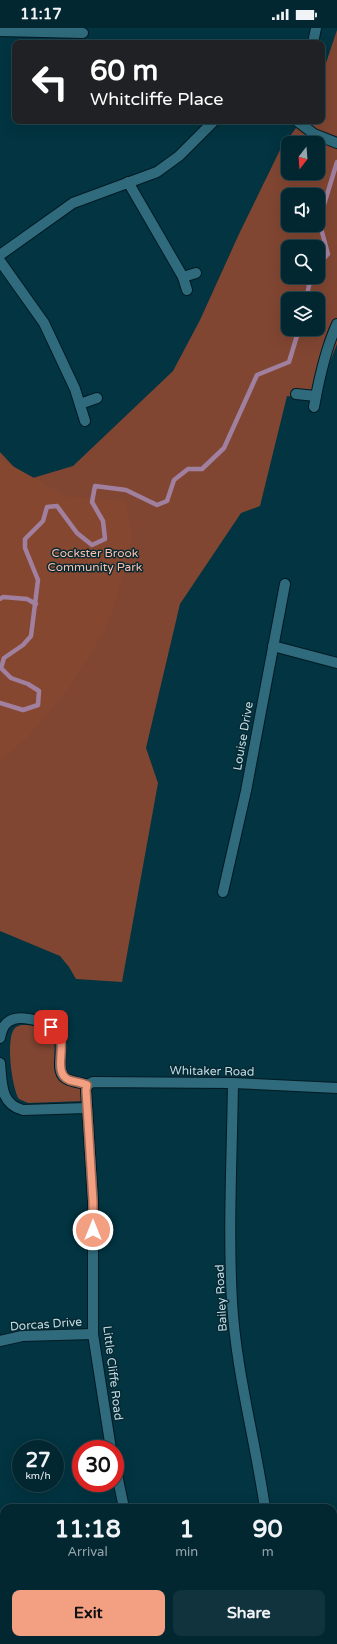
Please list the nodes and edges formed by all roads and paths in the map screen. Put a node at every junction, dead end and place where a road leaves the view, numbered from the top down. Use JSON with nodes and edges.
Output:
{"nodes":[{"id":1,"x":316,"y":28,"type":"edge"},
{"id":2,"x":0,"y":32,"type":"edge"},
{"id":3,"x":83,"y":33,"type":"dead end"},
{"id":4,"x":314,"y":40,"type":"edge"},
{"id":5,"x":211,"y":124,"type":"edge"},
{"id":6,"x":301,"y":124,"type":"edge"},
{"id":7,"x":335,"y":143,"type":"edge"},
{"id":8,"x":128,"y":182,"type":"junction"},
{"id":9,"x":0,"y":255,"type":"edge"},
{"id":10,"x":0,"y":261,"type":"edge"},
{"id":11,"x":196,"y":273,"type":"dead end"},
{"id":12,"x":183,"y":277,"type":"junction"},
{"id":13,"x":187,"y":290,"type":"dead end"},
{"id":14,"x":337,"y":324,"type":"edge"},
{"id":15,"x":296,"y":394,"type":"dead end"},
{"id":16,"x":316,"y":396,"type":"junction"},
{"id":17,"x":97,"y":398,"type":"dead end"},
{"id":18,"x":80,"y":404,"type":"junction"},
{"id":19,"x":314,"y":407,"type":"dead end"},
{"id":20,"x":85,"y":421,"type":"dead end"},
{"id":21,"x":285,"y":584,"type":"dead end"},
{"id":22,"x":273,"y":646,"type":"junction"},
{"id":23,"x":337,"y":663,"type":"edge"},
{"id":24,"x":224,"y":892,"type":"dead end"},
{"id":25,"x":0,"y":1038,"type":"edge"},
{"id":26,"x":0,"y":1063,"type":"edge"},
{"id":27,"x":233,"y":1083,"type":"junction"},
{"id":28,"x":87,"y":1085,"type":"junction"},
{"id":29,"x":337,"y":1088,"type":"edge"},
{"id":30,"x":87,"y":1108,"type":"junction"},
{"id":31,"x":93,"y":1334,"type":"junction"},
{"id":32,"x":0,"y":1341,"type":"edge"},
{"id":33,"x":109,"y":1440,"type":"edge"},
{"id":34,"x":121,"y":1492,"type":"edge"},
{"id":35,"x":123,"y":1504,"type":"edge"},
{"id":36,"x":264,"y":1504,"type":"edge"}],
"edges":[{"from":1,"to":4,"type":"street"},
{"from":2,"to":3,"type":"street"},
{"from":5,"to":8,"type":"street"},
{"from":6,"to":7,"type":"street"},
{"from":8,"to":9,"type":"street"},
{"from":8,"to":12,"type":"street"},
{"from":10,"to":18,"type":"street"},
{"from":11,"to":12,"type":"street"},
{"from":12,"to":13,"type":"street"},
{"from":14,"to":16,"type":"street"},
{"from":15,"to":16,"type":"street"},
{"from":16,"to":19,"type":"street"},
{"from":17,"to":18,"type":"street"},
{"from":18,"to":20,"type":"street"},
{"from":21,"to":22,"type":"street","name":"Louise Drive"},
{"from":22,"to":23,"type":"street"},
{"from":22,"to":24,"type":"street","name":"Louise Drive"},
{"from":25,"to":28,"type":"street"},
{"from":26,"to":30,"type":"street"},
{"from":27,"to":28,"type":"street","name":"Whitaker Road"},
{"from":27,"to":29,"type":"street","name":"Whitaker Road"},
{"from":27,"to":36,"type":"street","name":"Bailey Road"},
{"from":28,"to":30,"type":"street","name":"Little Cliffe Road"},
{"from":30,"to":31,"type":"street","name":"Little Cliffe Road"},
{"from":31,"to":32,"type":"street","name":"Dorcas Drive"},
{"from":31,"to":33,"type":"street","name":"Little Cliffe Road"},
{"from":34,"to":35,"type":"street"}]}
